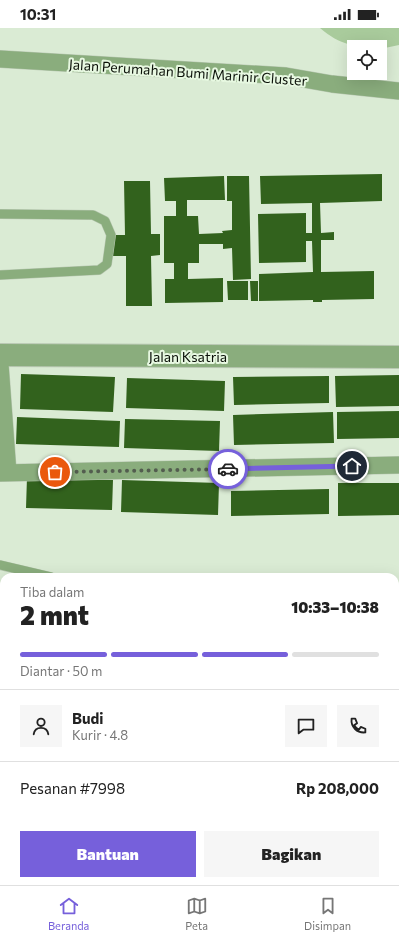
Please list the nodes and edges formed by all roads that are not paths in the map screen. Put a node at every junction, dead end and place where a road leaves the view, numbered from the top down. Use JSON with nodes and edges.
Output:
{"nodes":[{"id":1,"x":0,"y":59,"type":"edge"},
{"id":2,"x":399,"y":91,"type":"edge"},
{"id":3,"x":0,"y":214,"type":"edge"},
{"id":4,"x":0,"y":275,"type":"edge"},
{"id":5,"x":0,"y":355,"type":"edge"},
{"id":6,"x":399,"y":357,"type":"edge"},
{"id":7,"x":0,"y":364,"type":"edge"},
{"id":8,"x":399,"y":465,"type":"edge"},
{"id":9,"x":4,"y":473,"type":"edge"},
{"id":10,"x":0,"y":565,"type":"edge"},
{"id":11,"x":34,"y":573,"type":"edge"}],
"edges":[{"from":1,"to":2,"type":"street","name":"Jalan Perumahan Bumi Marinir Cluster"},
{"from":3,"to":4,"type":"lane"},
{"from":5,"to":6,"type":"street","name":"Jalan Ksatria"},
{"from":7,"to":9,"type":"street"},
{"from":8,"to":9,"type":"street"},
{"from":10,"to":11,"type":"lane"}]}
